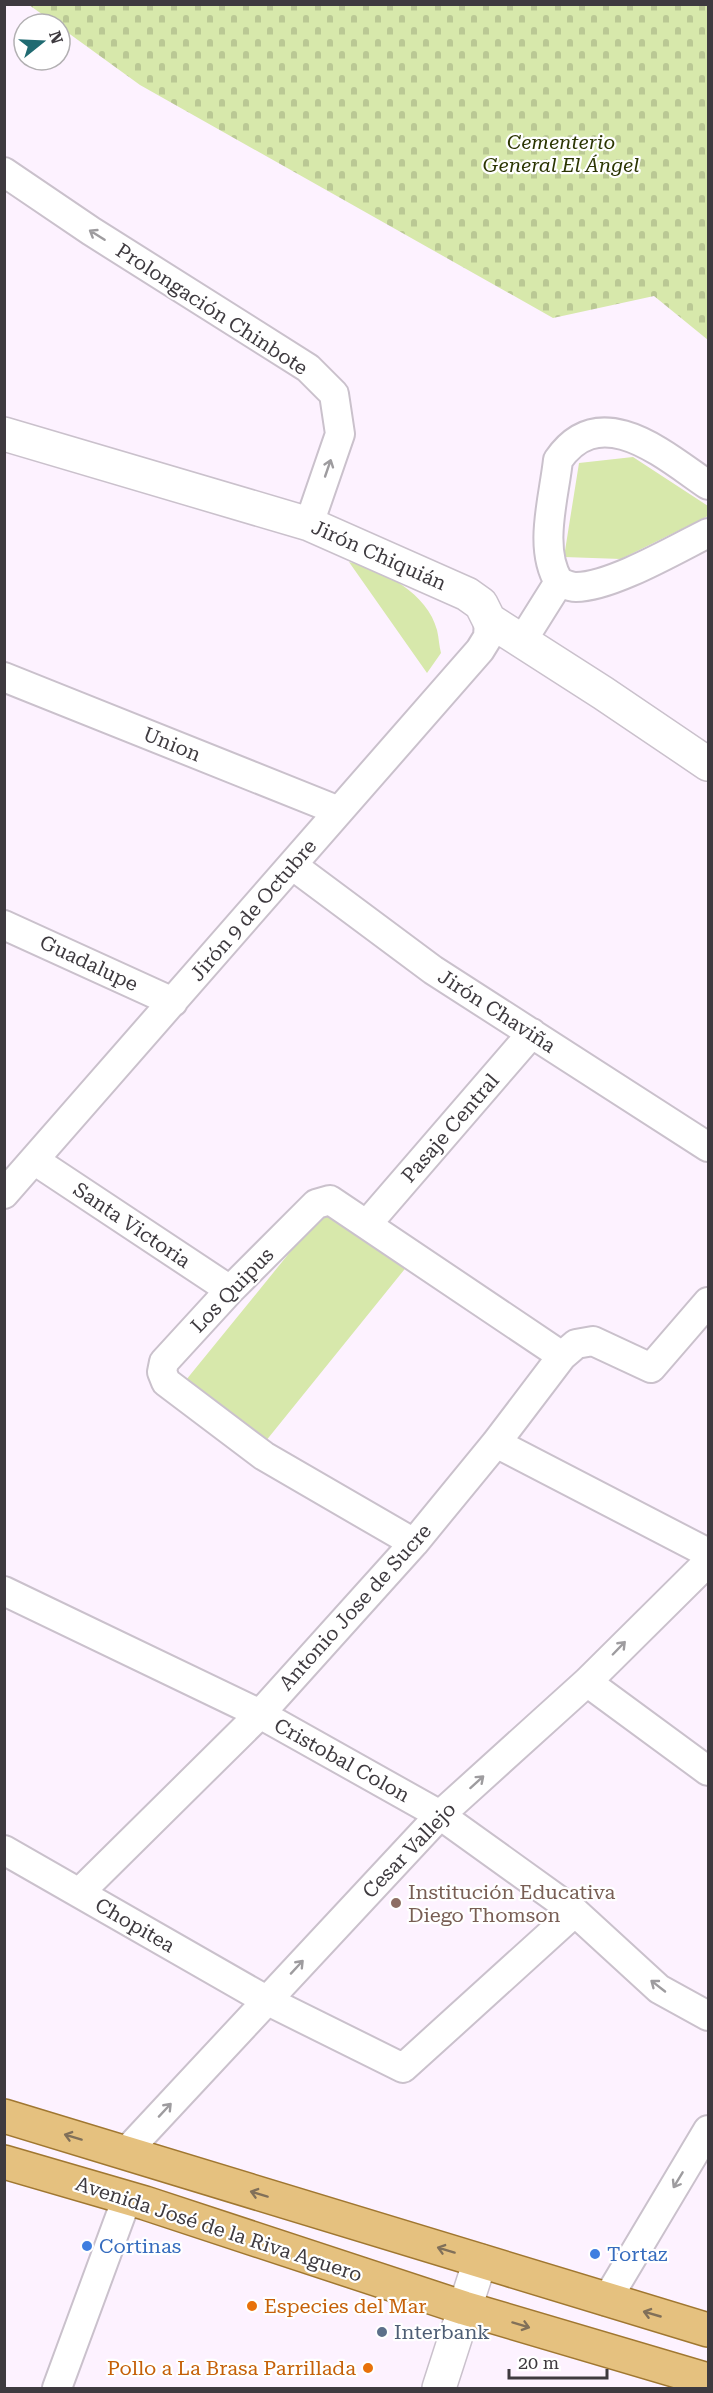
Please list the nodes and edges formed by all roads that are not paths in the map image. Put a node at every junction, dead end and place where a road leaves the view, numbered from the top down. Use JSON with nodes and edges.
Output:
{"nodes":[{"id":1,"x":4,"y":172,"type":"edge"},
{"id":2,"x":4,"y":434,"type":"edge"},
{"id":3,"x":708,"y":485,"type":"edge"},
{"id":4,"x":309,"y":524,"type":"junction"},
{"id":5,"x":708,"y":532,"type":"edge"},
{"id":6,"x":559,"y":582,"type":"junction"},
{"id":7,"x":489,"y":620,"type":"junction"},
{"id":8,"x":522,"y":641,"type":"junction"},
{"id":9,"x":4,"y":677,"type":"edge"},
{"id":10,"x":708,"y":764,"type":"edge"},
{"id":11,"x":339,"y":811,"type":"junction"},
{"id":12,"x":292,"y":865,"type":"junction"},
{"id":13,"x":4,"y":925,"type":"edge"},
{"id":14,"x":173,"y":1002,"type":"junction"},
{"id":15,"x":532,"y":1033,"type":"junction"},
{"id":16,"x":708,"y":1147,"type":"edge"},
{"id":17,"x":34,"y":1160,"type":"junction"},
{"id":18,"x":4,"y":1194,"type":"edge"},
{"id":19,"x":368,"y":1223,"type":"junction"},
{"id":20,"x":230,"y":1290,"type":"junction"},
{"id":21,"x":708,"y":1302,"type":"edge"},
{"id":22,"x":562,"y":1356,"type":"junction"},
{"id":23,"x":496,"y":1443,"type":"junction"},
{"id":24,"x":414,"y":1543,"type":"junction"},
{"id":25,"x":708,"y":1552,"type":"edge"},
{"id":26,"x":708,"y":1562,"type":"edge"},
{"id":27,"x":4,"y":1591,"type":"edge"},
{"id":28,"x":587,"y":1682,"type":"junction"},
{"id":29,"x":260,"y":1714,"type":"junction"},
{"id":30,"x":708,"y":1771,"type":"edge"},
{"id":31,"x":440,"y":1815,"type":"junction"},
{"id":32,"x":4,"y":1850,"type":"edge"},
{"id":33,"x":79,"y":1893,"type":"junction"},
{"id":34,"x":575,"y":1912,"type":"junction"},
{"id":35,"x":266,"y":2000,"type":"junction"},
{"id":36,"x":708,"y":2016,"type":"edge"},
{"id":37,"x":4,"y":2116,"type":"edge"},
{"id":38,"x":708,"y":2130,"type":"edge"},
{"id":39,"x":125,"y":2153,"type":"junction"},
{"id":40,"x":4,"y":2162,"type":"edge"},
{"id":41,"x":127,"y":2198,"type":"junction"},
{"id":42,"x":480,"y":2261,"type":"junction"},
{"id":43,"x":606,"y":2301,"type":"junction"},
{"id":44,"x":464,"y":2308,"type":"junction"},
{"id":45,"x":708,"y":2330,"type":"edge"},
{"id":46,"x":708,"y":2380,"type":"edge"},
{"id":47,"x":57,"y":2388,"type":"edge"},
{"id":48,"x":439,"y":2388,"type":"edge"}],
"edges":[{"from":4,"to":1,"type":"street","name":"Prolongación Chinbote","one_way":true},
{"from":2,"to":4,"type":"street","name":"Jirón Chiquián"},
{"from":3,"to":6,"type":"street"},
{"from":4,"to":7,"type":"street","name":"Jirón Chiquián"},
{"from":5,"to":6,"type":"street"},
{"from":6,"to":8,"type":"street"},
{"from":7,"to":8,"type":"street","name":"Jirón Chiquián"},
{"from":7,"to":11,"type":"street","name":"Jirón 9 de Octubre"},
{"from":8,"to":10,"type":"street","name":"Jirón Chiquián"},
{"from":9,"to":11,"type":"street","name":"Union"},
{"from":11,"to":12,"type":"street","name":"Jirón 9 de Octubre"},
{"from":12,"to":14,"type":"street","name":"Jirón 9 de Octubre"},
{"from":12,"to":15,"type":"street","name":"Jirón Chaviña"},
{"from":13,"to":14,"type":"street","name":"Guadalupe"},
{"from":14,"to":17,"type":"street","name":"Jirón 9 de Octubre"},
{"from":15,"to":16,"type":"street","name":"Jirón Chaviña"},
{"from":15,"to":19,"type":"street","name":"Pasaje Central"},
{"from":17,"to":18,"type":"street","name":"Jirón 9 de Octubre"},
{"from":17,"to":20,"type":"street","name":"Santa Victoria"},
{"from":19,"to":20,"type":"street","name":"Los Quipus"},
{"from":19,"to":22,"type":"street","name":"Los Quipus"},
{"from":20,"to":24,"type":"street","name":"Los Quipus"},
{"from":21,"to":22,"type":"street"},
{"from":22,"to":23,"type":"street","name":"Antonio Jose de Sucre"},
{"from":23,"to":24,"type":"street","name":"Antonio Jose de Sucre"},
{"from":23,"to":25,"type":"street"},
{"from":24,"to":29,"type":"street","name":"Antonio Jose de Sucre"},
{"from":28,"to":26,"type":"street","name":"Cesar Vallejo","one_way":true},
{"from":27,"to":29,"type":"street","name":"Cristobal Colon"},
{"from":28,"to":30,"type":"street"},
{"from":31,"to":28,"type":"street","name":"Cesar Vallejo","one_way":true},
{"from":29,"to":31,"type":"street","name":"Cristobal Colon"},
{"from":29,"to":33,"type":"street","name":"Antonio Jose de Sucre"},
{"from":31,"to":34,"type":"street","name":"Cristobal Colon"},
{"from":35,"to":31,"type":"street","name":"Cesar Vallejo","one_way":true},
{"from":32,"to":33,"type":"street","name":"Chopitea"},
{"from":33,"to":35,"type":"street","name":"Chopitea"},
{"from":34,"to":35,"type":"street","name":"Chopitea"},
{"from":36,"to":34,"type":"street","name":"Cristobal Colon","one_way":true},
{"from":39,"to":35,"type":"street","name":"Cesar Vallejo","one_way":true},
{"from":39,"to":37,"type":"main road","one_way":true},
{"from":38,"to":43,"type":"street","one_way":true},
{"from":42,"to":39,"type":"main road","one_way":true},
{"from":40,"to":41,"type":"main road","name":"Avenida José de la Riva Aguero"},
{"from":41,"to":44,"type":"main road","name":"Avenida José de la Riva Aguero"},
{"from":41,"to":47,"type":"street"},
{"from":42,"to":43,"type":"main road"},
{"from":42,"to":44,"type":"street"},
{"from":45,"to":43,"type":"main road","one_way":true},
{"from":44,"to":46,"type":"main road","name":"Avenida José de la Riva Aguero","one_way":true},
{"from":44,"to":48,"type":"street"}]}
